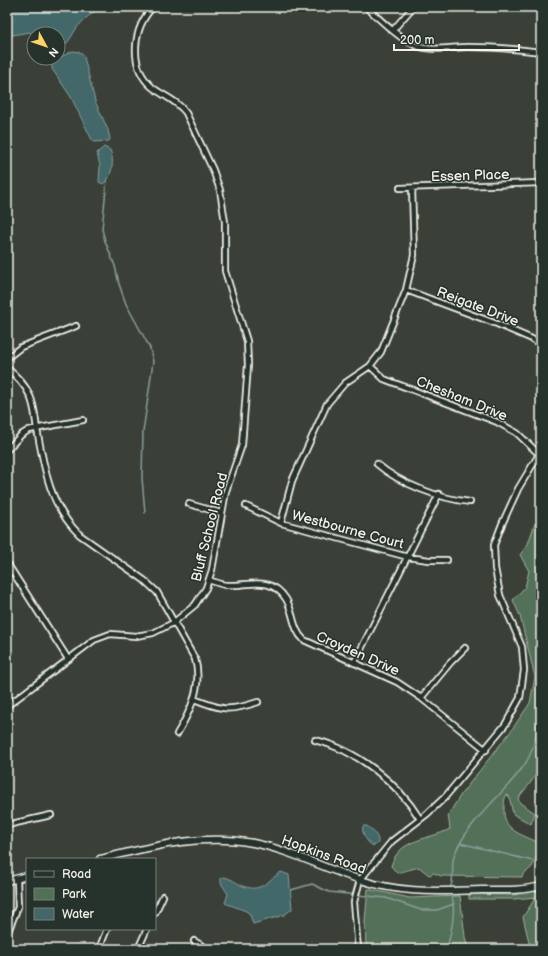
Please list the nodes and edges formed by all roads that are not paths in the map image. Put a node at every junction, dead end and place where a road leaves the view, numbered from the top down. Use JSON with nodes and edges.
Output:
{"nodes":[{"id":1,"x":153,"y":7,"type":"edge"},
{"id":2,"x":366,"y":7,"type":"edge"},
{"id":3,"x":413,"y":7,"type":"edge"},
{"id":4,"x":393,"y":30,"type":"junction"},
{"id":5,"x":541,"y":52,"type":"edge"},
{"id":6,"x":541,"y":183,"type":"edge"},
{"id":7,"x":400,"y":188,"type":"dead end"},
{"id":8,"x":412,"y":188,"type":"junction"},
{"id":9,"x":406,"y":290,"type":"junction"},
{"id":10,"x":76,"y":326,"type":"dead end"},
{"id":11,"x":541,"y":345,"type":"edge"},
{"id":12,"x":7,"y":358,"type":"edge"},
{"id":13,"x":370,"y":366,"type":"junction"},
{"id":14,"x":7,"y":368,"type":"edge"},
{"id":15,"x":83,"y":420,"type":"dead end"},
{"id":16,"x":37,"y":428,"type":"junction"},
{"id":17,"x":7,"y":450,"type":"edge"},
{"id":18,"x":540,"y":453,"type":"edge"},
{"id":19,"x":377,"y":464,"type":"dead end"},
{"id":20,"x":438,"y":494,"type":"junction"},
{"id":21,"x":470,"y":502,"type":"dead end"},
{"id":22,"x":189,"y":504,"type":"dead end"},
{"id":23,"x":246,"y":506,"type":"dead end"},
{"id":24,"x":221,"y":513,"type":"junction"},
{"id":25,"x":280,"y":523,"type":"junction"},
{"id":26,"x":408,"y":557,"type":"junction"},
{"id":27,"x":447,"y":560,"type":"dead end"},
{"id":28,"x":7,"y":563,"type":"edge"},
{"id":29,"x":209,"y":580,"type":"junction"},
{"id":30,"x":173,"y":622,"type":"junction"},
{"id":31,"x":465,"y":648,"type":"dead end"},
{"id":32,"x":68,"y":659,"type":"junction"},
{"id":33,"x":354,"y":663,"type":"junction"},
{"id":34,"x":421,"y":698,"type":"junction"},
{"id":35,"x":194,"y":699,"type":"junction"},
{"id":36,"x":258,"y":702,"type":"dead end"},
{"id":37,"x":7,"y":706,"type":"edge"},
{"id":38,"x":177,"y":734,"type":"dead end"},
{"id":39,"x":315,"y":740,"type":"dead end"},
{"id":40,"x":486,"y":750,"type":"junction"},
{"id":41,"x":51,"y":815,"type":"dead end"},
{"id":42,"x":420,"y":819,"type":"junction"},
{"id":43,"x":7,"y":826,"type":"edge"},
{"id":44,"x":112,"y":858,"type":"edge"},
{"id":45,"x":26,"y":876,"type":"edge"},
{"id":46,"x":17,"y":879,"type":"junction"},
{"id":47,"x":360,"y":880,"type":"junction"},
{"id":48,"x":7,"y":881,"type":"edge"},
{"id":49,"x":541,"y":886,"type":"edge"},
{"id":50,"x":163,"y":896,"type":"dead end"},
{"id":51,"x":156,"y":911,"type":"edge"},
{"id":52,"x":107,"y":930,"type":"edge"},
{"id":53,"x":147,"y":930,"type":"edge"},
{"id":54,"x":7,"y":934,"type":"edge"},
{"id":55,"x":194,"y":941,"type":"dead end"},
{"id":56,"x":99,"y":949,"type":"edge"},
{"id":57,"x":138,"y":949,"type":"edge"},
{"id":58,"x":208,"y":949,"type":"edge"},
{"id":59,"x":358,"y":949,"type":"edge"}],
"edges":[{"from":1,"to":24,"type":"street","name":"Bluff School Road"},
{"from":2,"to":4,"type":"street"},
{"from":3,"to":4,"type":"street"},
{"from":4,"to":5,"type":"street"},
{"from":6,"to":8,"type":"street","name":"Essen Place"},
{"from":7,"to":8,"type":"street","name":"Essen Place"},
{"from":8,"to":9,"type":"street"},
{"from":9,"to":11,"type":"street","name":"Reigate Drive"},
{"from":9,"to":13,"type":"street"},
{"from":10,"to":12,"type":"street"},
{"from":13,"to":18,"type":"street","name":"Chesham Drive"},
{"from":13,"to":25,"type":"street"},
{"from":14,"to":16,"type":"street"},
{"from":15,"to":16,"type":"street"},
{"from":16,"to":17,"type":"street"},
{"from":16,"to":30,"type":"street"},
{"from":18,"to":40,"type":"street"},
{"from":19,"to":20,"type":"street"},
{"from":20,"to":21,"type":"street"},
{"from":20,"to":26,"type":"street"},
{"from":22,"to":24,"type":"street"},
{"from":23,"to":25,"type":"street","name":"Westbourne Court"},
{"from":24,"to":29,"type":"street","name":"Bluff School Road"},
{"from":25,"to":26,"type":"street","name":"Westbourne Court"},
{"from":26,"to":27,"type":"street","name":"Westbourne Court"},
{"from":26,"to":33,"type":"street"},
{"from":28,"to":32,"type":"street"},
{"from":29,"to":30,"type":"street","name":"Bluff School Road"},
{"from":29,"to":33,"type":"street","name":"Croyden Drive"},
{"from":30,"to":32,"type":"street","name":"Bluff School Road"},
{"from":30,"to":35,"type":"street"},
{"from":31,"to":34,"type":"street"},
{"from":32,"to":37,"type":"street","name":"Bluff School Road"},
{"from":33,"to":34,"type":"street","name":"Croyden Drive"},
{"from":34,"to":40,"type":"street","name":"Croyden Drive"},
{"from":35,"to":36,"type":"street"},
{"from":35,"to":38,"type":"street"},
{"from":39,"to":42,"type":"street"},
{"from":40,"to":42,"type":"street"},
{"from":41,"to":43,"type":"street"},
{"from":42,"to":47,"type":"street"},
{"from":44,"to":47,"type":"main road","name":"Hopkins Road"},
{"from":45,"to":46,"type":"main road"},
{"from":46,"to":48,"type":"main road"},
{"from":46,"to":54,"type":"street"},
{"from":47,"to":49,"type":"main road","name":"Hopkins Road"},
{"from":47,"to":59,"type":"street"},
{"from":50,"to":51,"type":"street"},
{"from":52,"to":56,"type":"street"},
{"from":53,"to":57,"type":"street"},
{"from":55,"to":58,"type":"street"}]}
